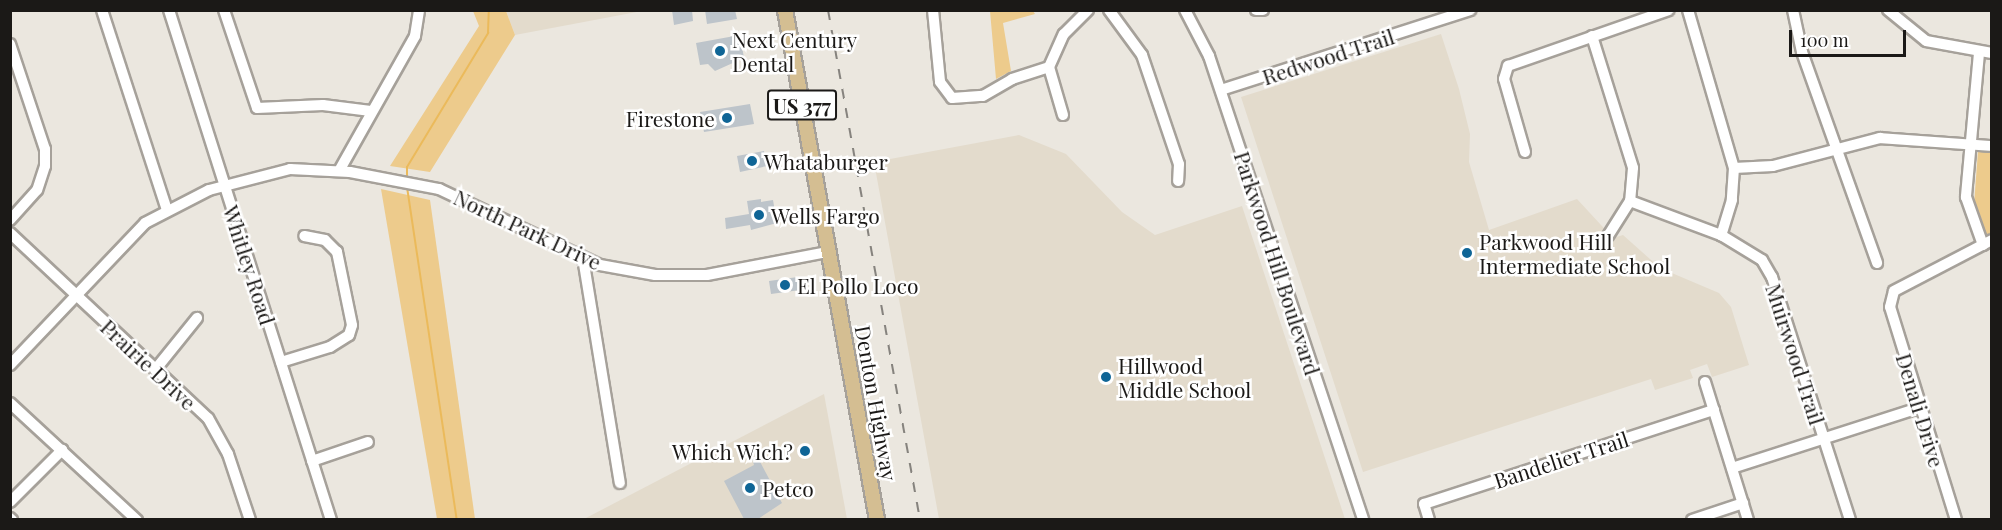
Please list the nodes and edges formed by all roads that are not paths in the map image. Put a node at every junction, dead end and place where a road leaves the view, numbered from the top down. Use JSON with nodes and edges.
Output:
{"nodes":[{"id":1,"x":102,"y":10,"type":"edge"},
{"id":2,"x":169,"y":10,"type":"edge"},
{"id":3,"x":224,"y":10,"type":"edge"},
{"id":4,"x":418,"y":10,"type":"edge"},
{"id":5,"x":785,"y":10,"type":"edge"},
{"id":6,"x":933,"y":10,"type":"edge"},
{"id":7,"x":1088,"y":10,"type":"edge"},
{"id":8,"x":1109,"y":10,"type":"edge"},
{"id":9,"x":1185,"y":10,"type":"edge"},
{"id":10,"x":1470,"y":10,"type":"edge"},
{"id":11,"x":1670,"y":10,"type":"edge"},
{"id":12,"x":1688,"y":10,"type":"edge"},
{"id":13,"x":1793,"y":10,"type":"edge"},
{"id":14,"x":1888,"y":10,"type":"edge"},
{"id":15,"x":1592,"y":36,"type":"junction"},
{"id":16,"x":10,"y":44,"type":"edge"},
{"id":17,"x":1979,"y":53,"type":"junction"},
{"id":18,"x":1992,"y":53,"type":"edge"},
{"id":19,"x":1049,"y":67,"type":"junction"},
{"id":20,"x":1221,"y":90,"type":"junction"},
{"id":21,"x":371,"y":111,"type":"junction"},
{"id":22,"x":1063,"y":115,"type":"dead end"},
{"id":23,"x":1970,"y":146,"type":"junction"},
{"id":24,"x":1992,"y":146,"type":"edge"},
{"id":25,"x":1835,"y":148,"type":"junction"},
{"id":26,"x":1526,"y":152,"type":"dead end"},
{"id":27,"x":1734,"y":168,"type":"junction"},
{"id":28,"x":339,"y":171,"type":"junction"},
{"id":29,"x":1178,"y":181,"type":"dead end"},
{"id":30,"x":224,"y":185,"type":"junction"},
{"id":31,"x":1630,"y":201,"type":"junction"},
{"id":32,"x":167,"y":210,"type":"junction"},
{"id":33,"x":10,"y":220,"type":"edge"},
{"id":34,"x":10,"y":233,"type":"edge"},
{"id":35,"x":1720,"y":235,"type":"junction"},
{"id":36,"x":304,"y":236,"type":"dead end"},
{"id":37,"x":1608,"y":236,"type":"dead end"},
{"id":38,"x":1987,"y":243,"type":"edge"},
{"id":39,"x":828,"y":252,"type":"junction"},
{"id":40,"x":584,"y":258,"type":"junction"},
{"id":41,"x":1877,"y":263,"type":"dead end"},
{"id":42,"x":75,"y":296,"type":"junction"},
{"id":43,"x":197,"y":318,"type":"dead end"},
{"id":44,"x":280,"y":362,"type":"junction"},
{"id":45,"x":10,"y":364,"type":"edge"},
{"id":46,"x":154,"y":370,"type":"junction"},
{"id":47,"x":1705,"y":382,"type":"dead end"},
{"id":48,"x":10,"y":403,"type":"edge"},
{"id":49,"x":1919,"y":408,"type":"junction"},
{"id":50,"x":1714,"y":410,"type":"junction"},
{"id":51,"x":1824,"y":439,"type":"junction"},
{"id":52,"x":368,"y":442,"type":"dead end"},
{"id":53,"x":62,"y":450,"type":"junction"},
{"id":54,"x":312,"y":461,"type":"junction"},
{"id":55,"x":1732,"y":468,"type":"junction"},
{"id":56,"x":620,"y":483,"type":"dead end"},
{"id":57,"x":10,"y":502,"type":"edge"},
{"id":58,"x":1743,"y":503,"type":"junction"},
{"id":59,"x":136,"y":519,"type":"edge"},
{"id":60,"x":250,"y":519,"type":"edge"},
{"id":61,"x":331,"y":519,"type":"edge"},
{"id":62,"x":877,"y":519,"type":"edge"},
{"id":63,"x":1363,"y":519,"type":"edge"},
{"id":64,"x":1429,"y":519,"type":"edge"},
{"id":65,"x":1692,"y":519,"type":"edge"},
{"id":66,"x":1748,"y":519,"type":"edge"},
{"id":67,"x":1850,"y":519,"type":"edge"},
{"id":68,"x":1956,"y":519,"type":"edge"}],
"edges":[{"from":1,"to":32,"type":"street"},
{"from":2,"to":30,"type":"street","name":"Whitley Road"},
{"from":3,"to":21,"type":"street"},
{"from":4,"to":21,"type":"street"},
{"from":5,"to":39,"type":"main road","name":"Denton Highway","number":"US 377"},
{"from":6,"to":19,"type":"street"},
{"from":7,"to":19,"type":"street"},
{"from":8,"to":29,"type":"street"},
{"from":9,"to":20,"type":"street","name":"Parkwood Hill Boulevard"},
{"from":10,"to":20,"type":"street","name":"Redwood Trail"},
{"from":11,"to":15,"type":"street"},
{"from":12,"to":27,"type":"street"},
{"from":13,"to":25,"type":"street"},
{"from":14,"to":17,"type":"street"},
{"from":15,"to":26,"type":"street"},
{"from":15,"to":31,"type":"street"},
{"from":16,"to":33,"type":"street"},
{"from":17,"to":18,"type":"street"},
{"from":17,"to":23,"type":"street"},
{"from":19,"to":22,"type":"street"},
{"from":20,"to":63,"type":"street","name":"Parkwood Hill Boulevard"},
{"from":21,"to":28,"type":"street"},
{"from":23,"to":24,"type":"street"},
{"from":23,"to":25,"type":"street"},
{"from":23,"to":38,"type":"street"},
{"from":25,"to":27,"type":"street"},
{"from":25,"to":41,"type":"street"},
{"from":27,"to":35,"type":"street"},
{"from":28,"to":30,"type":"street","name":"North Park Drive"},
{"from":28,"to":40,"type":"street","name":"North Park Drive"},
{"from":30,"to":32,"type":"street","name":"North Park Drive"},
{"from":30,"to":44,"type":"street","name":"Whitley Road"},
{"from":31,"to":35,"type":"street","name":"Muirwood Trail"},
{"from":31,"to":37,"type":"street"},
{"from":32,"to":42,"type":"street","name":"North Park Drive"},
{"from":34,"to":42,"type":"street","name":"Prairie Drive"},
{"from":35,"to":51,"type":"street","name":"Muirwood Trail"},
{"from":36,"to":44,"type":"street"},
{"from":38,"to":49,"type":"street","name":"Denali Drive"},
{"from":39,"to":40,"type":"street","name":"North Park Drive"},
{"from":39,"to":62,"type":"main road","name":"Denton Highway","number":"US 377"},
{"from":40,"to":56,"type":"street"},
{"from":42,"to":45,"type":"street","name":"North Park Drive"},
{"from":42,"to":46,"type":"street","name":"Prairie Drive"},
{"from":43,"to":46,"type":"street"},
{"from":44,"to":54,"type":"street","name":"Whitley Road"},
{"from":46,"to":60,"type":"street","name":"Prairie Drive"},
{"from":47,"to":50,"type":"street"},
{"from":48,"to":53,"type":"street"},
{"from":49,"to":51,"type":"street"},
{"from":49,"to":68,"type":"street","name":"Denali Drive"},
{"from":50,"to":55,"type":"street"},
{"from":50,"to":64,"type":"street","name":"Bandelier Trail"},
{"from":51,"to":55,"type":"street"},
{"from":51,"to":67,"type":"street","name":"Muirwood Trail"},
{"from":52,"to":54,"type":"street"},
{"from":53,"to":57,"type":"street"},
{"from":53,"to":59,"type":"street"},
{"from":54,"to":61,"type":"street","name":"Whitley Road"},
{"from":55,"to":58,"type":"street"},
{"from":58,"to":65,"type":"street"},
{"from":58,"to":66,"type":"street"}]}
